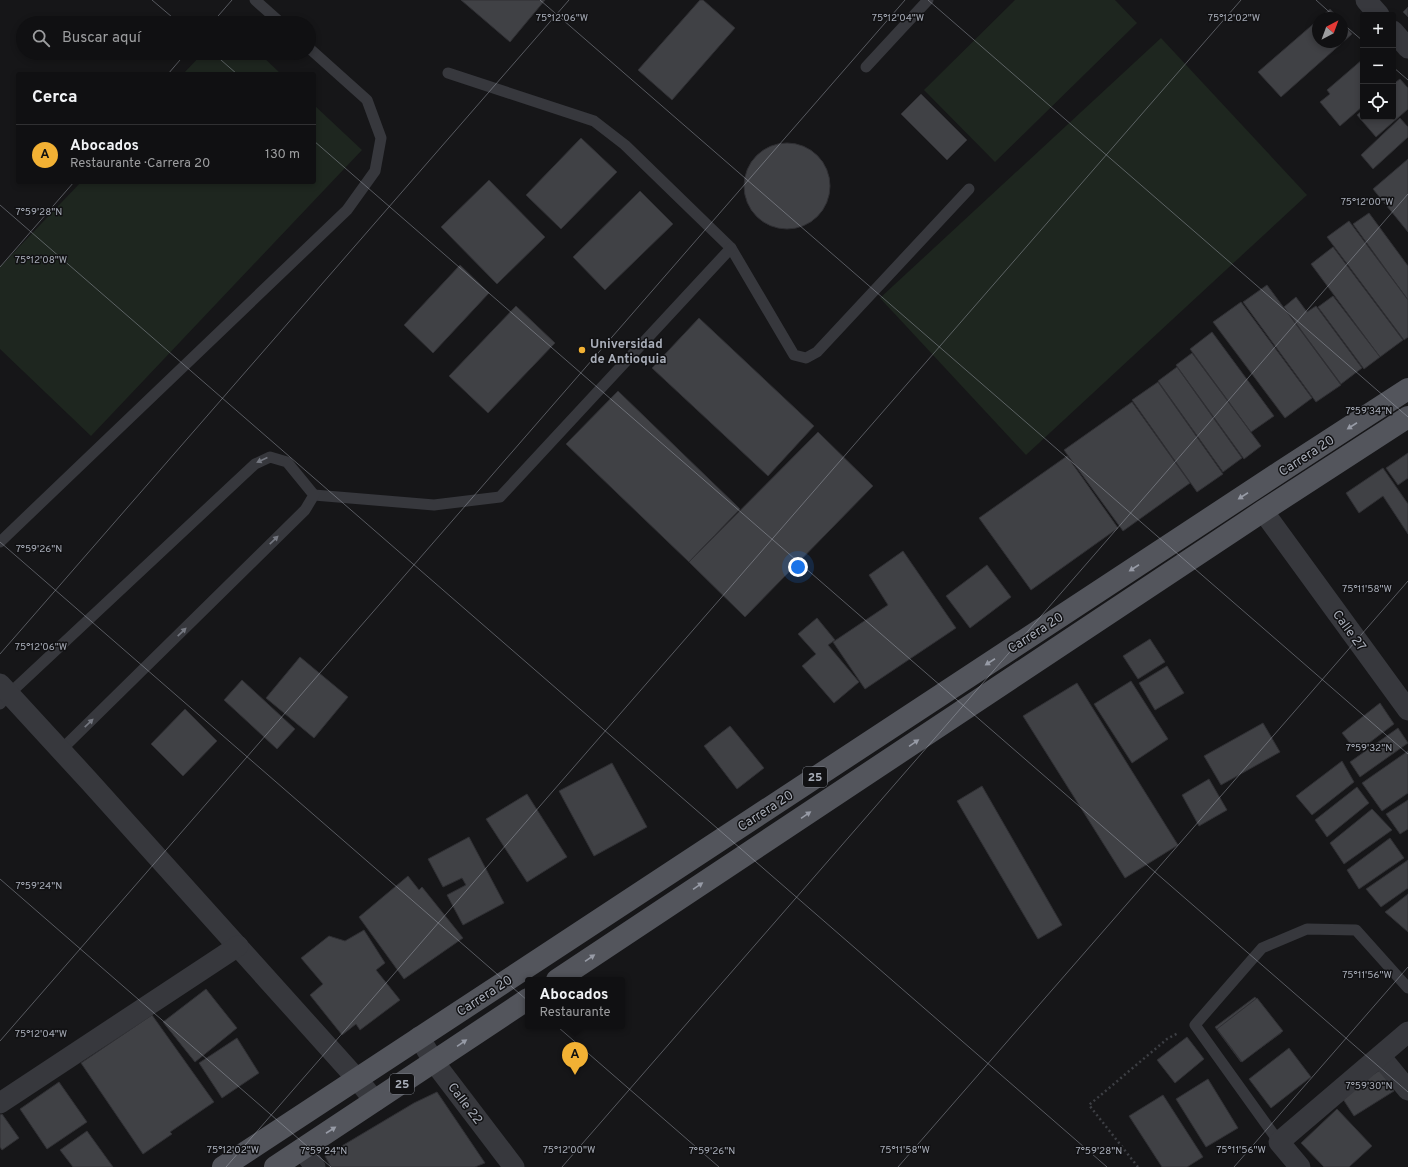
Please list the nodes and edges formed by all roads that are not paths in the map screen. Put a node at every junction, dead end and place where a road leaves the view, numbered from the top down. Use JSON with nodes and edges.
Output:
{"nodes":[{"id":1,"x":255,"y":0,"type":"edge"},
{"id":2,"x":928,"y":0,"type":"edge"},
{"id":3,"x":1366,"y":0,"type":"edge"},
{"id":4,"x":1376,"y":12,"type":"edge"},
{"id":5,"x":272,"y":16,"type":"edge"},
{"id":6,"x":1396,"y":34,"type":"edge"},
{"id":7,"x":1408,"y":48,"type":"edge"},
{"id":8,"x":316,"y":54,"type":"edge"},
{"id":9,"x":866,"y":67,"type":"dead end"},
{"id":10,"x":448,"y":73,"type":"dead end"},
{"id":11,"x":969,"y":189,"type":"dead end"},
{"id":12,"x":731,"y":248,"type":"junction"},
{"id":13,"x":1408,"y":389,"type":"edge"},
{"id":14,"x":1408,"y":417,"type":"edge"},
{"id":15,"x":314,"y":495,"type":"junction"},
{"id":16,"x":1264,"y":511,"type":"junction"},
{"id":17,"x":0,"y":542,"type":"edge"},
{"id":18,"x":3,"y":694,"type":"edge"},
{"id":19,"x":1408,"y":710,"type":"edge"},
{"id":20,"x":61,"y":750,"type":"junction"},
{"id":21,"x":238,"y":946,"type":"junction"},
{"id":22,"x":562,"y":977,"type":"edge"},
{"id":23,"x":1408,"y":988,"type":"edge"},
{"id":24,"x":525,"y":1001,"type":"edge"},
{"id":25,"x":1408,"y":1032,"type":"edge"},
{"id":26,"x":419,"y":1038,"type":"junction"},
{"id":27,"x":1380,"y":1056,"type":"junction"},
{"id":28,"x":434,"y":1062,"type":"junction"},
{"id":29,"x":357,"y":1078,"type":"junction"},
{"id":30,"x":1408,"y":1090,"type":"edge"},
{"id":31,"x":375,"y":1101,"type":"junction"},
{"id":32,"x":0,"y":1103,"type":"edge"},
{"id":33,"x":1279,"y":1142,"type":"junction"},
{"id":34,"x":302,"y":1149,"type":"junction"},
{"id":35,"x":223,"y":1167,"type":"edge"},
{"id":36,"x":274,"y":1167,"type":"edge"},
{"id":37,"x":315,"y":1167,"type":"edge"},
{"id":38,"x":514,"y":1167,"type":"edge"},
{"id":39,"x":1300,"y":1167,"type":"edge"}],
"edges":[{"from":1,"to":5,"type":"lane"},
{"from":2,"to":9,"type":"lane"},
{"from":3,"to":4,"type":"street"},
{"from":6,"to":7,"type":"street"},
{"from":8,"to":17,"type":"lane"},
{"from":10,"to":12,"type":"lane"},
{"from":11,"to":12,"type":"lane"},
{"from":12,"to":15,"type":"lane"},
{"from":13,"to":26,"type":"main road","name":"Carrera 20","number":"25","one_way":true},
{"from":14,"to":16,"type":"main road","name":"Carrera 20","number":"25"},
{"from":15,"to":18,"type":"lane","one_way":true},
{"from":20,"to":15,"type":"lane","one_way":true},
{"from":16,"to":19,"type":"street","name":"Calle 27"},
{"from":22,"to":16,"type":"main road","name":"Carrera 20","number":"25","one_way":true},
{"from":18,"to":20,"type":"street"},
{"from":20,"to":21,"type":"street"},
{"from":21,"to":29,"type":"street"},
{"from":21,"to":32,"type":"street"},
{"from":23,"to":33,"type":"lane"},
{"from":28,"to":24,"type":"main road","number":"25","one_way":true},
{"from":25,"to":27,"type":"street"},
{"from":26,"to":28,"type":"street","name":"Calle 22"},
{"from":26,"to":29,"type":"main road","name":"Carrera 20","number":"25"},
{"from":27,"to":30,"type":"street"},
{"from":27,"to":33,"type":"street"},
{"from":28,"to":31,"type":"main road","number":"25"},
{"from":28,"to":38,"type":"street","name":"Calle 22"},
{"from":29,"to":31,"type":"street"},
{"from":29,"to":35,"type":"main road","name":"Carrera 20","number":"25"},
{"from":34,"to":31,"type":"main road","number":"25","one_way":true},
{"from":33,"to":39,"type":"street"},
{"from":34,"to":36,"type":"main road","number":"25"},
{"from":34,"to":37,"type":"street"}]}
